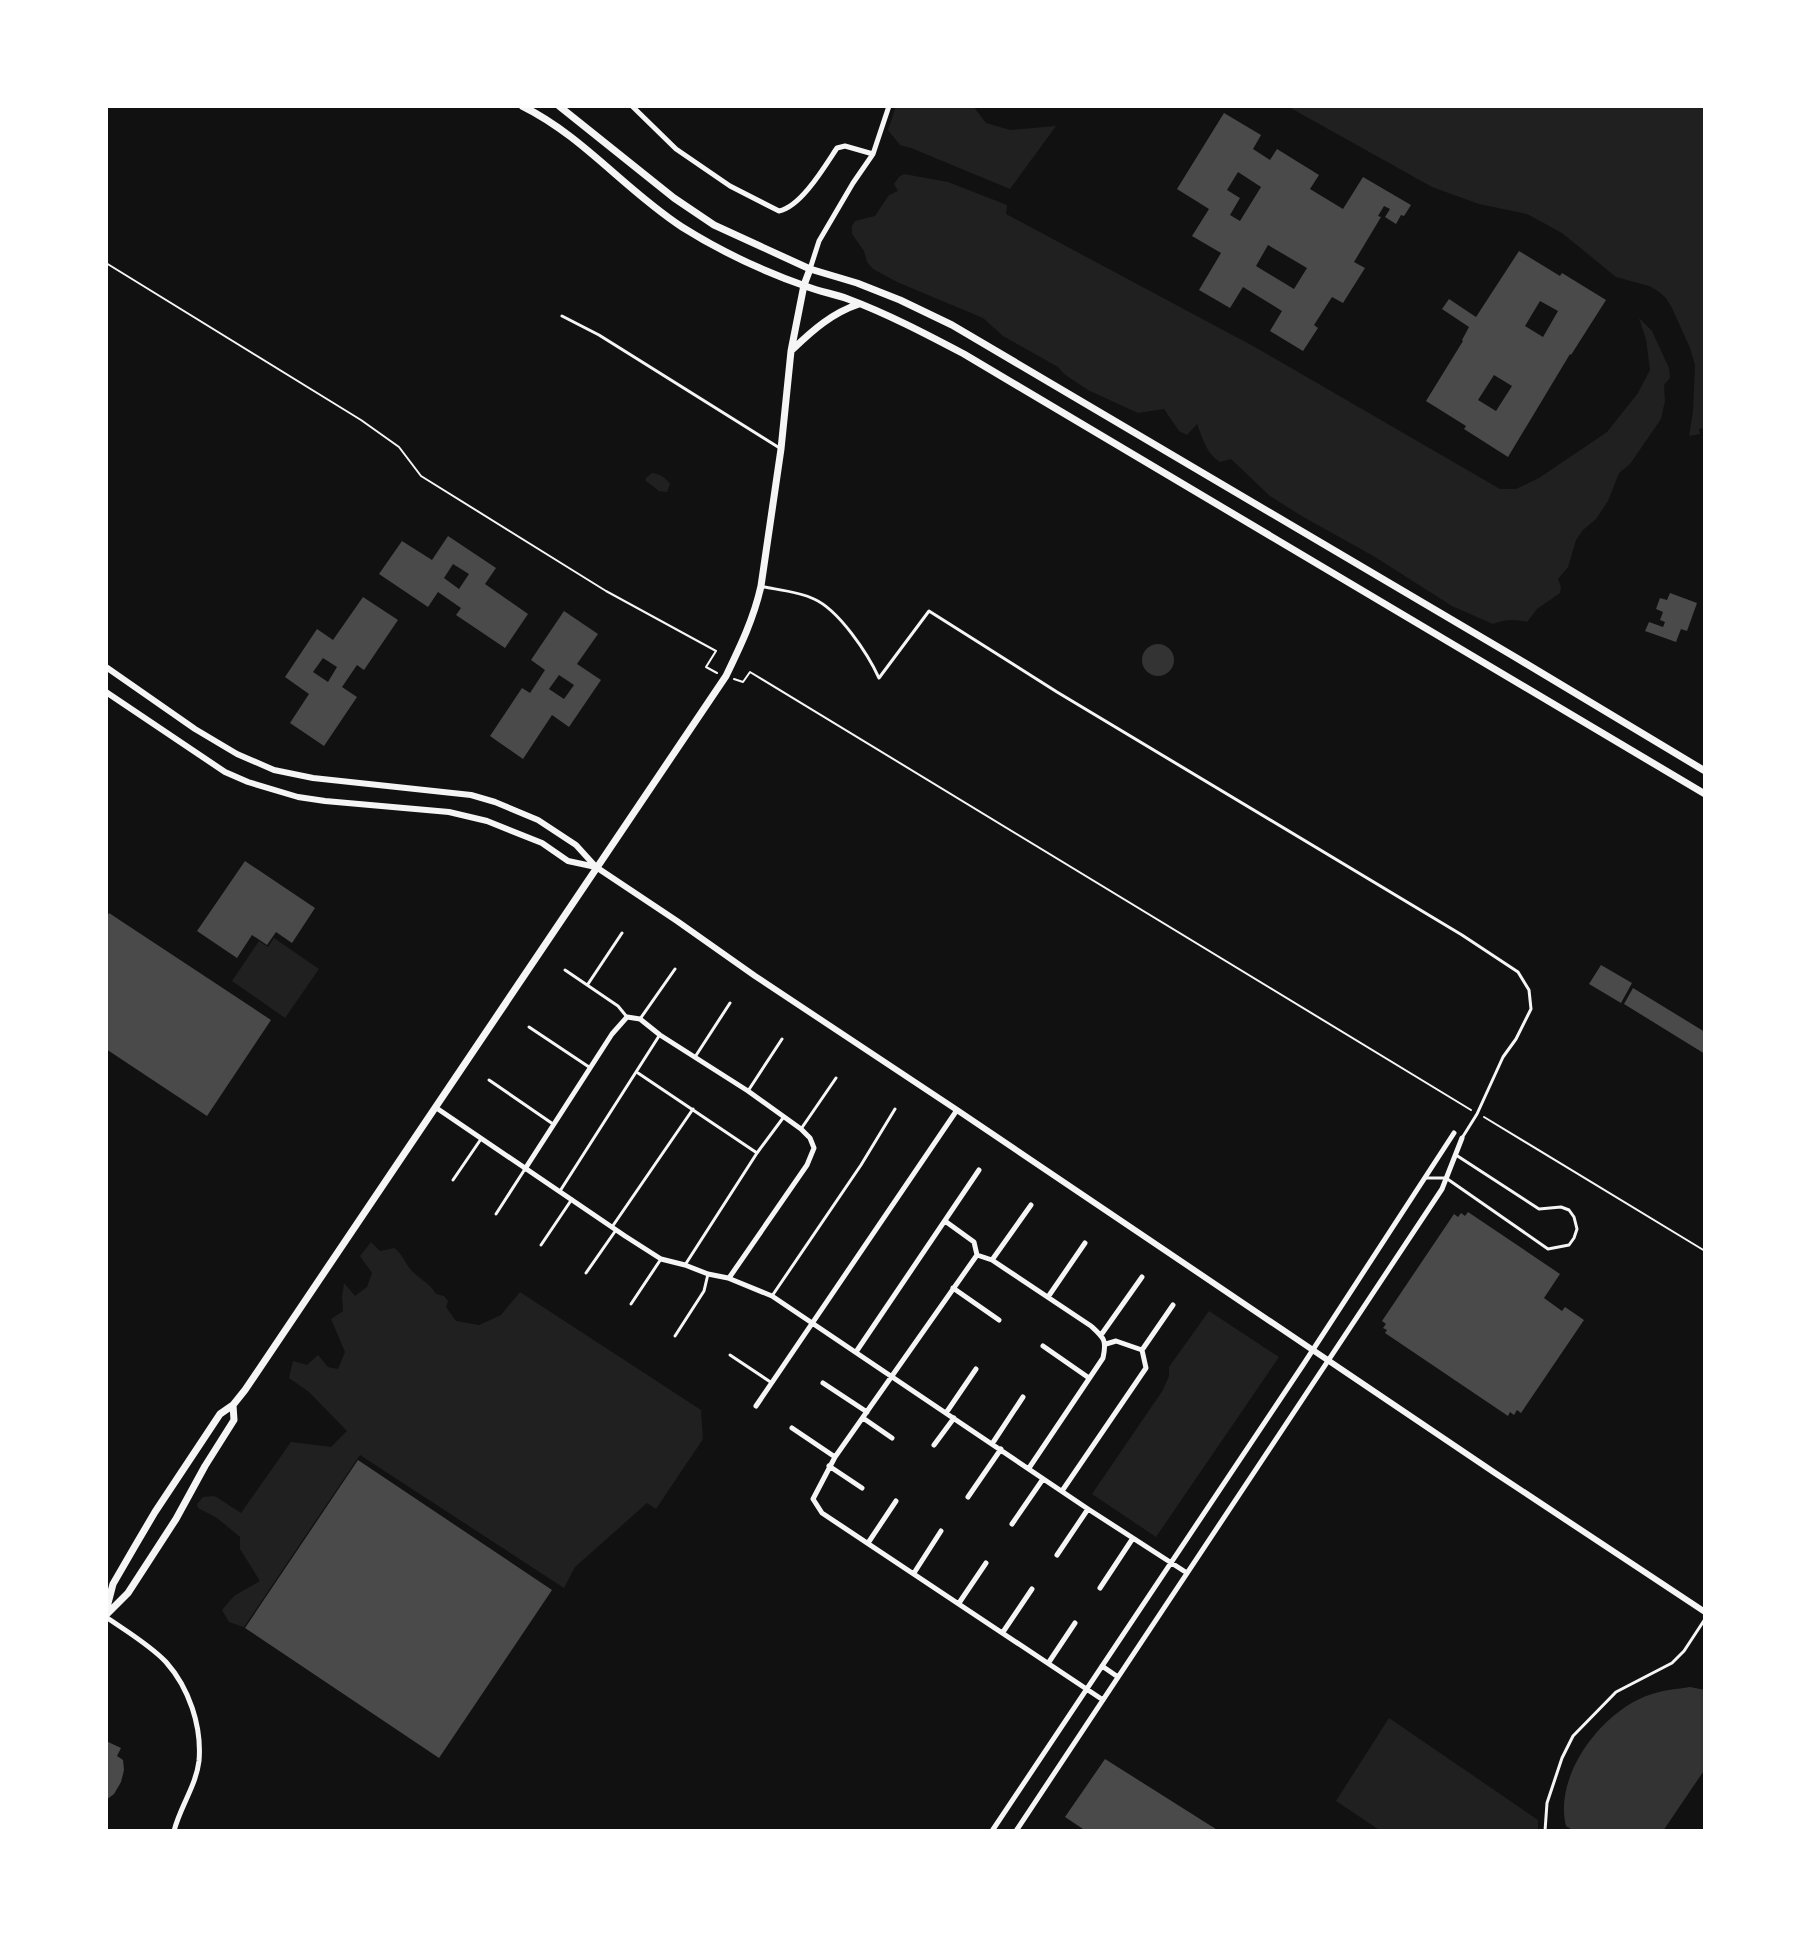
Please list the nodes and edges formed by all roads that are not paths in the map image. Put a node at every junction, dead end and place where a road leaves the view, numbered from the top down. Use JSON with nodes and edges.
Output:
{"nodes":[{"id":1,"x":522,"y":106,"type":"edge"},
{"id":2,"x":559,"y":106,"type":"edge"},
{"id":3,"x":632,"y":106,"type":"edge"},
{"id":4,"x":889,"y":106,"type":"edge"},
{"id":5,"x":873,"y":154,"type":"junction"},
{"id":6,"x":810,"y":269,"type":"junction"},
{"id":7,"x":804,"y":285,"type":"junction"},
{"id":8,"x":859,"y":304,"type":"junction"},
{"id":9,"x":562,"y":316,"type":"dead end"},
{"id":10,"x":791,"y":351,"type":"junction"},
{"id":11,"x":781,"y":449,"type":"junction"},
{"id":12,"x":761,"y":586,"type":"junction"},
{"id":13,"x":106,"y":667,"type":"edge"},
{"id":14,"x":106,"y":692,"type":"edge"},
{"id":15,"x":1705,"y":771,"type":"edge"},
{"id":16,"x":1705,"y":794,"type":"edge"},
{"id":17,"x":596,"y":867,"type":"junction"},
{"id":18,"x":622,"y":933,"type":"dead end"},
{"id":19,"x":675,"y":969,"type":"dead end"},
{"id":20,"x":565,"y":970,"type":"dead end"},
{"id":21,"x":588,"y":984,"type":"junction"},
{"id":22,"x":730,"y":1003,"type":"dead end"},
{"id":23,"x":627,"y":1017,"type":"junction"},
{"id":24,"x":640,"y":1019,"type":"junction"},
{"id":25,"x":529,"y":1027,"type":"dead end"},
{"id":26,"x":660,"y":1035,"type":"junction"},
{"id":27,"x":782,"y":1039,"type":"dead end"},
{"id":28,"x":695,"y":1057,"type":"junction"},
{"id":29,"x":589,"y":1067,"type":"junction"},
{"id":30,"x":637,"y":1072,"type":"junction"},
{"id":31,"x":836,"y":1078,"type":"dead end"},
{"id":32,"x":489,"y":1080,"type":"dead end"},
{"id":33,"x":748,"y":1091,"type":"junction"},
{"id":34,"x":435,"y":1107,"type":"junction"},
{"id":35,"x":693,"y":1109,"type":"junction"},
{"id":36,"x":895,"y":1109,"type":"dead end"},
{"id":37,"x":957,"y":1110,"type":"junction"},
{"id":38,"x":783,"y":1117,"type":"junction"},
{"id":39,"x":553,"y":1124,"type":"junction"},
{"id":40,"x":801,"y":1129,"type":"junction"},
{"id":41,"x":1454,"y":1133,"type":"dead end"},
{"id":42,"x":1462,"y":1138,"type":"joint"},
{"id":43,"x":481,"y":1139,"type":"junction"},
{"id":44,"x":757,"y":1153,"type":"junction"},
{"id":45,"x":1456,"y":1155,"type":"junction"},
{"id":46,"x":525,"y":1169,"type":"junction"},
{"id":47,"x":979,"y":1170,"type":"dead end"},
{"id":48,"x":1425,"y":1178,"type":"junction"},
{"id":49,"x":1446,"y":1178,"type":"junction"},
{"id":50,"x":453,"y":1180,"type":"dead end"},
{"id":51,"x":560,"y":1191,"type":"junction"},
{"id":52,"x":572,"y":1199,"type":"junction"},
{"id":53,"x":1031,"y":1205,"type":"dead end"},
{"id":54,"x":496,"y":1214,"type":"dead end"},
{"id":55,"x":945,"y":1221,"type":"junction"},
{"id":56,"x":614,"y":1228,"type":"junction"},
{"id":57,"x":1085,"y":1243,"type":"dead end"},
{"id":58,"x":541,"y":1245,"type":"dead end"},
{"id":59,"x":977,"y":1255,"type":"junction"},
{"id":60,"x":661,"y":1259,"type":"junction"},
{"id":61,"x":992,"y":1260,"type":"junction"},
{"id":62,"x":685,"y":1265,"type":"junction"},
{"id":63,"x":586,"y":1273,"type":"dead end"},
{"id":64,"x":708,"y":1274,"type":"junction"},
{"id":65,"x":1142,"y":1277,"type":"dead end"},
{"id":66,"x":728,"y":1278,"type":"junction"},
{"id":67,"x":953,"y":1288,"type":"junction"},
{"id":68,"x":772,"y":1296,"type":"junction"},
{"id":69,"x":1048,"y":1297,"type":"junction"},
{"id":70,"x":631,"y":1304,"type":"dead end"},
{"id":71,"x":1173,"y":1305,"type":"dead end"},
{"id":72,"x":999,"y":1320,"type":"dead end"},
{"id":73,"x":813,"y":1323,"type":"junction"},
{"id":74,"x":1101,"y":1335,"type":"junction"},
{"id":75,"x":675,"y":1336,"type":"dead end"},
{"id":76,"x":1106,"y":1344,"type":"junction"},
{"id":77,"x":1043,"y":1346,"type":"dead end"},
{"id":78,"x":1142,"y":1350,"type":"junction"},
{"id":79,"x":1312,"y":1350,"type":"junction"},
{"id":80,"x":856,"y":1352,"type":"junction"},
{"id":81,"x":730,"y":1355,"type":"dead end"},
{"id":82,"x":1328,"y":1360,"type":"junction"},
{"id":83,"x":976,"y":1369,"type":"dead end"},
{"id":84,"x":892,"y":1377,"type":"junction"},
{"id":85,"x":1089,"y":1378,"type":"junction"},
{"id":86,"x":772,"y":1383,"type":"junction"},
{"id":87,"x":823,"y":1383,"type":"dead end"},
{"id":88,"x":1023,"y":1397,"type":"dead end"},
{"id":89,"x":233,"y":1405,"type":"junction"},
{"id":90,"x":756,"y":1406,"type":"dead end"},
{"id":91,"x":946,"y":1413,"type":"junction"},
{"id":92,"x":865,"y":1415,"type":"junction"},
{"id":93,"x":954,"y":1418,"type":"junction"},
{"id":94,"x":792,"y":1428,"type":"dead end"},
{"id":95,"x":892,"y":1438,"type":"dead end"},
{"id":96,"x":992,"y":1444,"type":"junction"},
{"id":97,"x":934,"y":1445,"type":"dead end"},
{"id":98,"x":1001,"y":1449,"type":"junction"},
{"id":99,"x":835,"y":1457,"type":"junction"},
{"id":100,"x":829,"y":1466,"type":"junction"},
{"id":101,"x":1029,"y":1468,"type":"junction"},
{"id":102,"x":1043,"y":1479,"type":"junction"},
{"id":103,"x":862,"y":1488,"type":"dead end"},
{"id":104,"x":1062,"y":1491,"type":"junction"},
{"id":105,"x":968,"y":1497,"type":"dead end"},
{"id":106,"x":896,"y":1501,"type":"dead end"},
{"id":107,"x":1088,"y":1509,"type":"junction"},
{"id":108,"x":1012,"y":1524,"type":"dead end"},
{"id":109,"x":941,"y":1531,"type":"dead end"},
{"id":110,"x":1133,"y":1538,"type":"junction"},
{"id":111,"x":868,"y":1543,"type":"junction"},
{"id":112,"x":1057,"y":1555,"type":"dead end"},
{"id":113,"x":1171,"y":1562,"type":"junction"},
{"id":114,"x":986,"y":1563,"type":"dead end"},
{"id":115,"x":914,"y":1573,"type":"junction"},
{"id":116,"x":1187,"y":1573,"type":"junction"},
{"id":117,"x":1100,"y":1588,"type":"dead end"},
{"id":118,"x":1032,"y":1589,"type":"dead end"},
{"id":119,"x":959,"y":1603,"type":"junction"},
{"id":120,"x":1705,"y":1612,"type":"edge"},
{"id":121,"x":106,"y":1614,"type":"edge"},
{"id":122,"x":1705,"y":1619,"type":"edge"},
{"id":123,"x":1075,"y":1623,"type":"dead end"},
{"id":124,"x":1003,"y":1632,"type":"junction"},
{"id":125,"x":1049,"y":1662,"type":"junction"},
{"id":126,"x":1102,"y":1666,"type":"junction"},
{"id":127,"x":1118,"y":1677,"type":"junction"},
{"id":128,"x":1087,"y":1689,"type":"junction"},
{"id":129,"x":1103,"y":1700,"type":"junction"},
{"id":130,"x":174,"y":1831,"type":"edge"},
{"id":131,"x":992,"y":1831,"type":"edge"},
{"id":132,"x":1016,"y":1831,"type":"edge"},
{"id":133,"x":1545,"y":1831,"type":"edge"}],
"edges":[{"from":1,"to":7,"type":"main road"},
{"from":2,"to":6,"type":"main road"},
{"from":3,"to":5,"type":"street"},
{"from":4,"to":5,"type":"street"},
{"from":5,"to":6,"type":"street"},
{"from":6,"to":7,"type":"main road"},
{"from":6,"to":15,"type":"main road"},
{"from":7,"to":8,"type":"main road"},
{"from":7,"to":10,"type":"main road"},
{"from":8,"to":10,"type":"main road"},
{"from":8,"to":16,"type":"main road"},
{"from":9,"to":11,"type":"lane"},
{"from":10,"to":11,"type":"main road"},
{"from":11,"to":12,"type":"main road"},
{"from":12,"to":17,"type":"main road"},
{"from":12,"to":42,"type":"lane"},
{"from":13,"to":17,"type":"street"},
{"from":14,"to":17,"type":"street"},
{"from":17,"to":34,"type":"main road"},
{"from":17,"to":37,"type":"street"},
{"from":18,"to":21,"type":"lane"},
{"from":19,"to":24,"type":"lane"},
{"from":20,"to":21,"type":"lane"},
{"from":21,"to":23,"type":"lane"},
{"from":22,"to":28,"type":"lane"},
{"from":23,"to":24,"type":"street"},
{"from":23,"to":29,"type":"street"},
{"from":24,"to":26,"type":"street"},
{"from":25,"to":29,"type":"lane"},
{"from":26,"to":28,"type":"street"},
{"from":26,"to":30,"type":"lane"},
{"from":27,"to":33,"type":"lane"},
{"from":28,"to":33,"type":"street"},
{"from":29,"to":39,"type":"street"},
{"from":30,"to":35,"type":"lane"},
{"from":30,"to":51,"type":"lane"},
{"from":31,"to":40,"type":"lane"},
{"from":32,"to":39,"type":"lane"},
{"from":33,"to":38,"type":"street"},
{"from":34,"to":43,"type":"street"},
{"from":34,"to":89,"type":"main road"},
{"from":35,"to":44,"type":"lane"},
{"from":35,"to":56,"type":"lane"},
{"from":36,"to":68,"type":"lane"},
{"from":37,"to":73,"type":"street"},
{"from":37,"to":79,"type":"street"},
{"from":38,"to":40,"type":"street"},
{"from":38,"to":44,"type":"lane"},
{"from":39,"to":46,"type":"street"},
{"from":40,"to":66,"type":"street"},
{"from":41,"to":48,"type":"street"},
{"from":42,"to":45,"type":"street"},
{"from":43,"to":46,"type":"street"},
{"from":43,"to":50,"type":"lane"},
{"from":44,"to":62,"type":"lane"},
{"from":45,"to":49,"type":"street"},
{"from":45,"to":49,"type":"lane"},
{"from":46,"to":51,"type":"street"},
{"from":46,"to":54,"type":"lane"},
{"from":47,"to":55,"type":"street"},
{"from":48,"to":49,"type":"lane"},
{"from":48,"to":79,"type":"street"},
{"from":49,"to":82,"type":"street"},
{"from":51,"to":52,"type":"street"},
{"from":52,"to":56,"type":"street"},
{"from":52,"to":58,"type":"lane"},
{"from":53,"to":61,"type":"street"},
{"from":55,"to":59,"type":"street"},
{"from":55,"to":80,"type":"street"},
{"from":56,"to":60,"type":"street"},
{"from":56,"to":63,"type":"lane"},
{"from":57,"to":69,"type":"street"},
{"from":59,"to":61,"type":"street"},
{"from":59,"to":67,"type":"street"},
{"from":60,"to":62,"type":"street"},
{"from":60,"to":70,"type":"lane"},
{"from":61,"to":69,"type":"street"},
{"from":62,"to":64,"type":"street"},
{"from":64,"to":66,"type":"street"},
{"from":64,"to":75,"type":"lane"},
{"from":65,"to":74,"type":"street"},
{"from":66,"to":68,"type":"street"},
{"from":67,"to":72,"type":"street"},
{"from":67,"to":84,"type":"street"},
{"from":68,"to":73,"type":"street"},
{"from":69,"to":74,"type":"street"},
{"from":71,"to":78,"type":"street"},
{"from":73,"to":80,"type":"street"},
{"from":73,"to":86,"type":"street"},
{"from":74,"to":76,"type":"street"},
{"from":76,"to":78,"type":"street"},
{"from":76,"to":85,"type":"street"},
{"from":77,"to":85,"type":"street"},
{"from":78,"to":104,"type":"street"},
{"from":79,"to":82,"type":"street"},
{"from":79,"to":113,"type":"street"},
{"from":80,"to":84,"type":"street"},
{"from":81,"to":86,"type":"lane"},
{"from":82,"to":116,"type":"street"},
{"from":82,"to":120,"type":"street"},
{"from":83,"to":91,"type":"street"},
{"from":84,"to":91,"type":"street"},
{"from":84,"to":92,"type":"street"},
{"from":85,"to":101,"type":"street"},
{"from":86,"to":90,"type":"street"},
{"from":87,"to":92,"type":"street"},
{"from":88,"to":96,"type":"street"},
{"from":89,"to":121,"type":"main road"},
{"from":89,"to":121,"type":"main road"},
{"from":91,"to":93,"type":"street"},
{"from":92,"to":95,"type":"street"},
{"from":92,"to":99,"type":"street"},
{"from":93,"to":96,"type":"street"},
{"from":93,"to":97,"type":"street"},
{"from":94,"to":99,"type":"street"},
{"from":96,"to":98,"type":"street"},
{"from":98,"to":101,"type":"street"},
{"from":98,"to":105,"type":"street"},
{"from":99,"to":100,"type":"street"},
{"from":100,"to":103,"type":"street"},
{"from":100,"to":111,"type":"street"},
{"from":101,"to":102,"type":"street"},
{"from":102,"to":104,"type":"street"},
{"from":102,"to":108,"type":"street"},
{"from":104,"to":107,"type":"street"},
{"from":106,"to":111,"type":"street"},
{"from":107,"to":110,"type":"street"},
{"from":107,"to":112,"type":"street"},
{"from":109,"to":115,"type":"street"},
{"from":110,"to":113,"type":"street"},
{"from":110,"to":117,"type":"street"},
{"from":111,"to":115,"type":"street"},
{"from":113,"to":116,"type":"street"},
{"from":113,"to":126,"type":"street"},
{"from":114,"to":119,"type":"street"},
{"from":115,"to":119,"type":"street"},
{"from":116,"to":127,"type":"street"},
{"from":118,"to":124,"type":"street"},
{"from":119,"to":124,"type":"street"},
{"from":121,"to":130,"type":"street"},
{"from":122,"to":133,"type":"lane"},
{"from":123,"to":125,"type":"street"},
{"from":124,"to":125,"type":"street"},
{"from":125,"to":128,"type":"street"},
{"from":126,"to":127,"type":"street"},
{"from":126,"to":128,"type":"street"},
{"from":127,"to":129,"type":"street"},
{"from":128,"to":129,"type":"street"},
{"from":128,"to":131,"type":"street"},
{"from":129,"to":132,"type":"street"}]}
